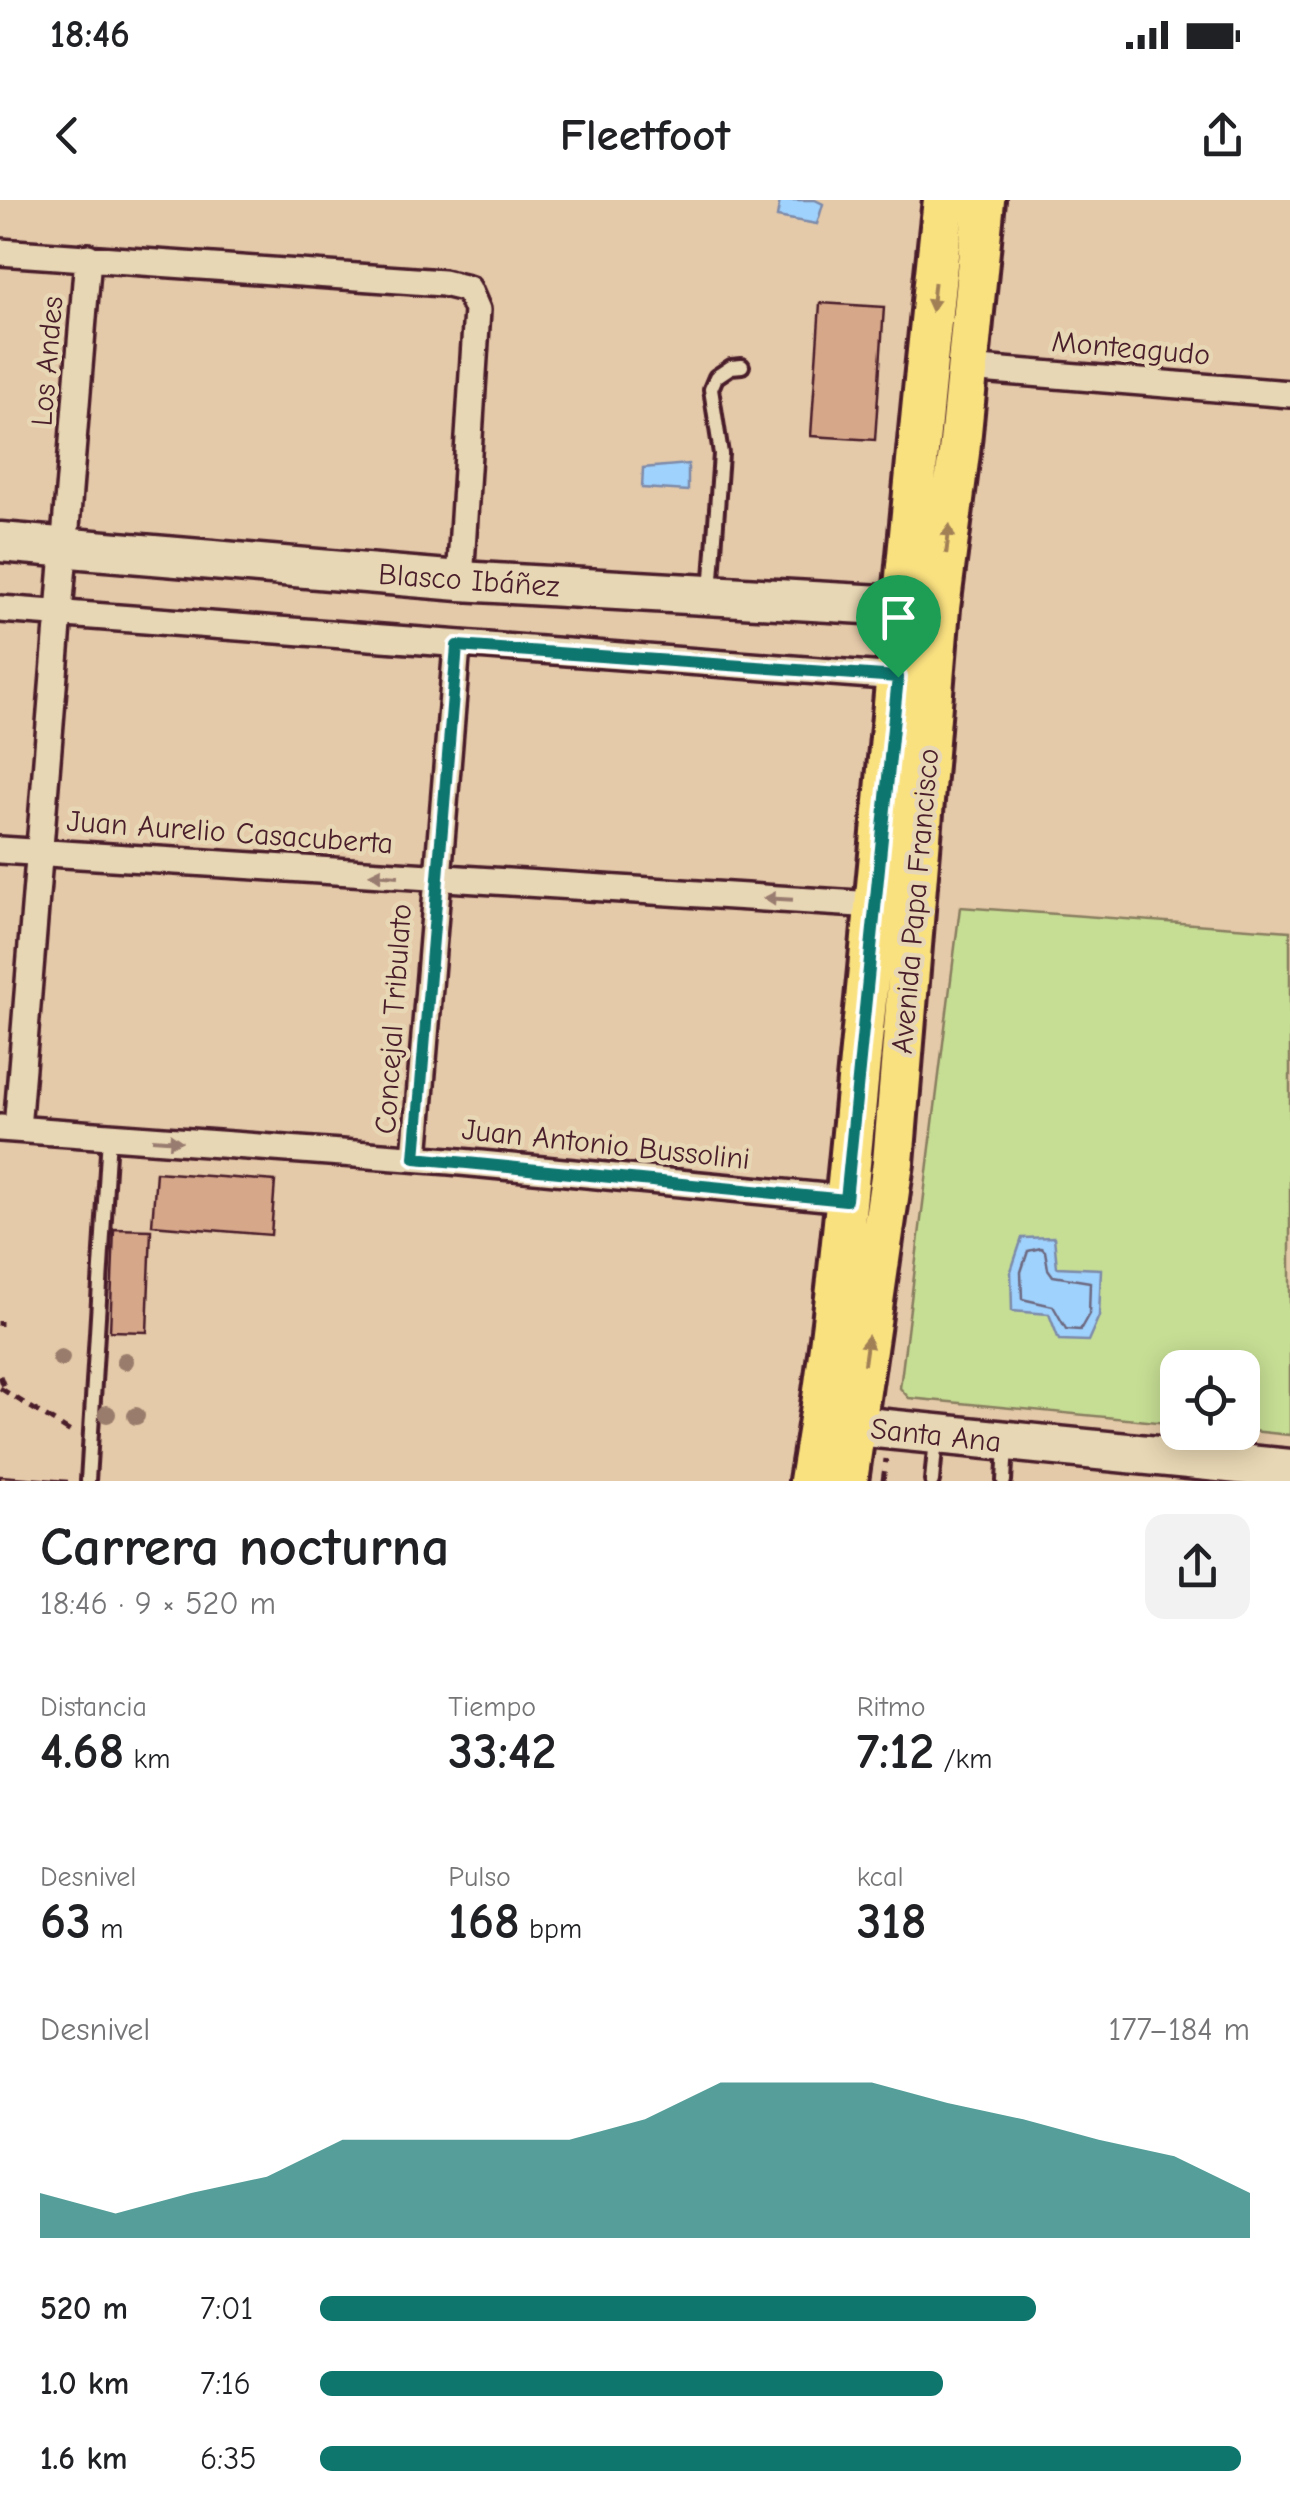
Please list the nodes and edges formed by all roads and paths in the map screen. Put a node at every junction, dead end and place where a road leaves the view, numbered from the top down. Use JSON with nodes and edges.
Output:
{"nodes":[{"id":1,"x":944,"y":200,"type":"edge"},
{"id":2,"x":984,"y":200,"type":"edge"},
{"id":3,"x":0,"y":252,"type":"edge"},
{"id":4,"x":88,"y":257,"type":"junction"},
{"id":5,"x":742,"y":366,"type":"dead end"},
{"id":6,"x":966,"y":368,"type":"junction"},
{"id":7,"x":1290,"y":394,"type":"edge"},
{"id":8,"x":0,"y":542,"type":"edge"},
{"id":9,"x":63,"y":547,"type":"junction"},
{"id":10,"x":460,"y":580,"type":"junction"},
{"id":11,"x":711,"y":596,"type":"junction"},
{"id":12,"x":922,"y":608,"type":"junction"},
{"id":13,"x":0,"y":610,"type":"edge"},
{"id":14,"x":61,"y":614,"type":"junction"},
{"id":15,"x":457,"y":646,"type":"junction"},
{"id":16,"x":898,"y":677,"type":"junction"},
{"id":17,"x":0,"y":850,"type":"edge"},
{"id":18,"x":42,"y":852,"type":"junction"},
{"id":19,"x":436,"y":878,"type":"junction"},
{"id":20,"x":876,"y":905,"type":"junction"},
{"id":21,"x":8,"y":1128,"type":"edge"},
{"id":22,"x":109,"y":1136,"type":"junction"},
{"id":23,"x":415,"y":1158,"type":"junction"},
{"id":24,"x":846,"y":1200,"type":"junction"},
{"id":25,"x":0,"y":1376,"type":"edge"},
{"id":26,"x":3,"y":1390,"type":"edge"},
{"id":27,"x":838,"y":1424,"type":"junction"},
{"id":28,"x":936,"y":1435,"type":"junction"},
{"id":29,"x":1006,"y":1442,"type":"junction"},
{"id":30,"x":89,"y":1444,"type":"junction"},
{"id":31,"x":1290,"y":1470,"type":"edge"},
{"id":32,"x":88,"y":1481,"type":"edge"},
{"id":33,"x":810,"y":1481,"type":"edge"},
{"id":34,"x":847,"y":1481,"type":"edge"},
{"id":35,"x":932,"y":1481,"type":"edge"},
{"id":36,"x":1004,"y":1481,"type":"edge"}],
"edges":[{"from":1,"to":12,"type":"main road","name":"Avenida Papa Francisco","one_way":true},
{"from":2,"to":6,"type":"main road","name":"Avenida Papa Francisco"},
{"from":3,"to":4,"type":"street"},
{"from":4,"to":9,"type":"street","name":"Los Andes"},
{"from":4,"to":10,"type":"street"},
{"from":5,"to":11,"type":"lane"},
{"from":6,"to":7,"type":"street","name":"Monteagudo"},
{"from":12,"to":6,"type":"main road","name":"Avenida Papa Francisco","one_way":true},
{"from":8,"to":9,"type":"street","name":"Blasco Ibáñez"},
{"from":9,"to":10,"type":"street","name":"Blasco Ibáñez"},
{"from":9,"to":14,"type":"street","name":"Los Andes"},
{"from":10,"to":11,"type":"street","name":"Blasco Ibáñez"},
{"from":11,"to":12,"type":"street","name":"Blasco Ibáñez"},
{"from":12,"to":16,"type":"main road","name":"Avenida Papa Francisco"},
{"from":27,"to":12,"type":"main road","name":"Avenida Papa Francisco","one_way":true},
{"from":13,"to":14,"type":"street"},
{"from":14,"to":15,"type":"street"},
{"from":14,"to":18,"type":"street","name":"Los Andes"},
{"from":15,"to":16,"type":"street"},
{"from":15,"to":19,"type":"street","name":"Concejal Tribulato"},
{"from":16,"to":20,"type":"main road","name":"Avenida Papa Francisco"},
{"from":17,"to":18,"type":"street","name":"Juan Aurelio Casacuberta"},
{"from":19,"to":18,"type":"street","name":"Juan Aurelio Casacuberta","one_way":true},
{"from":18,"to":21,"type":"street","name":"Los Andes"},
{"from":20,"to":19,"type":"street","name":"Juan Aurelio Casacuberta","one_way":true},
{"from":19,"to":23,"type":"street","name":"Concejal Tribulato"},
{"from":20,"to":24,"type":"main road","name":"Avenida Papa Francisco"},
{"from":21,"to":22,"type":"street","name":"Juan Antonio Bussolini"},
{"from":22,"to":23,"type":"street","name":"Juan Antonio Bussolini","one_way":true},
{"from":22,"to":30,"type":"lane"},
{"from":23,"to":24,"type":"street","name":"Juan Antonio Bussolini"},
{"from":24,"to":27,"type":"main road","name":"Avenida Papa Francisco"},
{"from":25,"to":26,"type":"path"},
{"from":26,"to":30,"type":"path"},
{"from":27,"to":28,"type":"street","name":"Santa Ana"},
{"from":27,"to":33,"type":"main road","name":"Avenida Papa Francisco"},
{"from":27,"to":34,"type":"main road","name":"Avenida Papa Francisco"},
{"from":28,"to":29,"type":"street","name":"Santa Ana"},
{"from":28,"to":35,"type":"lane"},
{"from":29,"to":31,"type":"street","name":"Santa Ana"},
{"from":29,"to":36,"type":"lane"},
{"from":30,"to":32,"type":"lane"}]}
